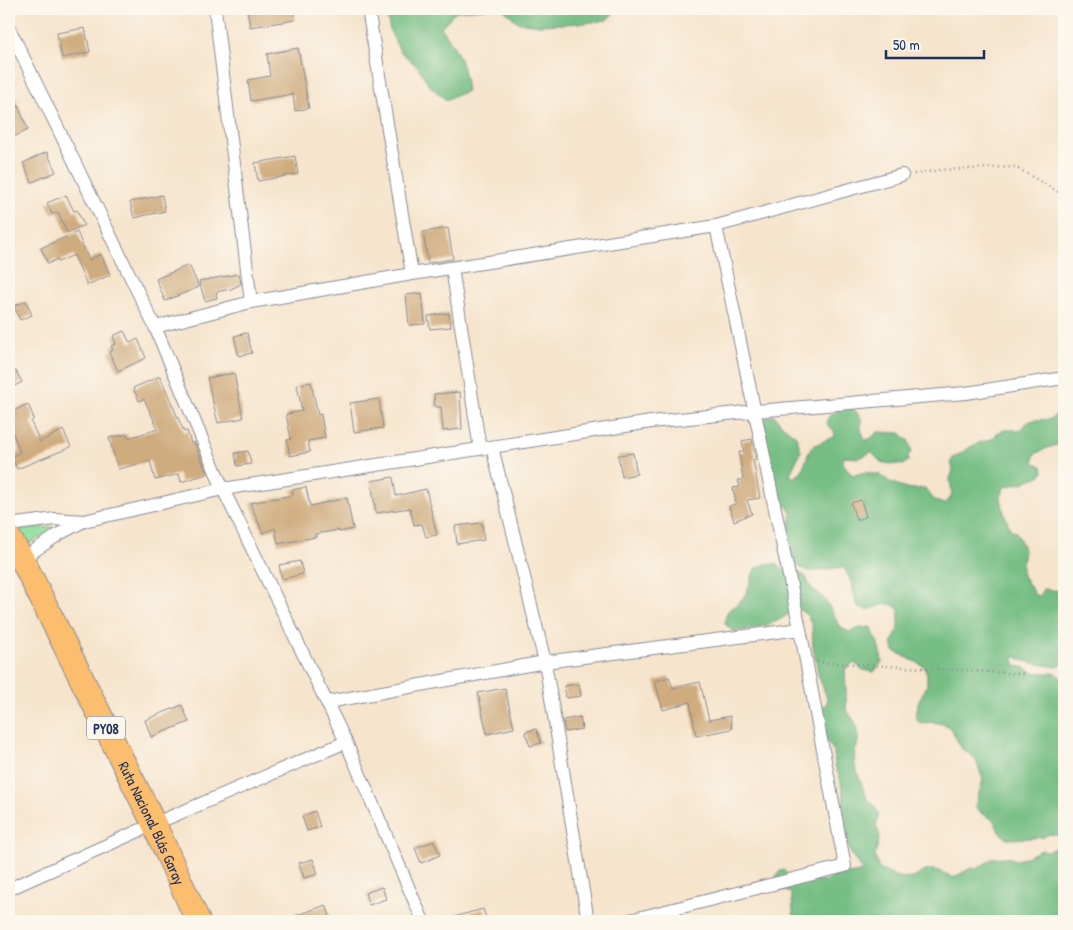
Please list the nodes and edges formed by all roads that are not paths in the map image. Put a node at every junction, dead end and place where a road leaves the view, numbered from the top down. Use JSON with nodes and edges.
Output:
{"nodes":[{"id":1,"x":215,"y":9,"type":"edge"},
{"id":2,"x":368,"y":9,"type":"edge"},
{"id":3,"x":9,"y":28,"type":"edge"},
{"id":4,"x":902,"y":175,"type":"road end"},
{"id":5,"x":716,"y":226,"type":"junction"},
{"id":6,"x":452,"y":268,"type":"junction"},
{"id":7,"x":412,"y":274,"type":"junction"},
{"id":8,"x":251,"y":302,"type":"junction"},
{"id":9,"x":154,"y":327,"type":"junction"},
{"id":10,"x":1064,"y":378,"type":"edge"},
{"id":11,"x":756,"y":411,"type":"junction"},
{"id":12,"x":486,"y":448,"type":"junction"},
{"id":13,"x":223,"y":489,"type":"junction"},
{"id":14,"x":84,"y":521,"type":"junction"},
{"id":15,"x":12,"y":543,"type":"edge"},
{"id":16,"x":800,"y":629,"type":"junction"},
{"id":17,"x":544,"y":662,"type":"junction"},
{"id":18,"x":328,"y":702,"type":"junction"},
{"id":19,"x":346,"y":742,"type":"junction"},
{"id":20,"x":154,"y":824,"type":"junction"},
{"id":21,"x":9,"y":889,"type":"edge"},
{"id":22,"x":198,"y":921,"type":"edge"},
{"id":23,"x":423,"y":921,"type":"edge"},
{"id":24,"x":588,"y":921,"type":"edge"},
{"id":25,"x":626,"y":921,"type":"edge"}],
"edges":[{"from":1,"to":8,"type":"street"},
{"from":2,"to":7,"type":"street"},
{"from":3,"to":9,"type":"street"},
{"from":4,"to":5,"type":"street"},
{"from":5,"to":6,"type":"street"},
{"from":5,"to":11,"type":"street"},
{"from":6,"to":7,"type":"street"},
{"from":6,"to":12,"type":"street"},
{"from":7,"to":8,"type":"street"},
{"from":8,"to":9,"type":"street"},
{"from":9,"to":13,"type":"street"},
{"from":10,"to":11,"type":"street"},
{"from":11,"to":12,"type":"street"},
{"from":11,"to":16,"type":"street"},
{"from":12,"to":13,"type":"street"},
{"from":12,"to":17,"type":"street"},
{"from":13,"to":14,"type":"street"},
{"from":13,"to":18,"type":"street"},
{"from":14,"to":15,"type":"street"},
{"from":14,"to":15,"type":"street"},
{"from":15,"to":20,"type":"highway","name":"Ruta Nacional Blás Garay","number":"PY08"},
{"from":16,"to":17,"type":"street"},
{"from":16,"to":25,"type":"street"},
{"from":17,"to":18,"type":"street"},
{"from":17,"to":24,"type":"street"},
{"from":18,"to":19,"type":"street"},
{"from":19,"to":20,"type":"street"},
{"from":19,"to":23,"type":"street"},
{"from":20,"to":21,"type":"street"},
{"from":20,"to":22,"type":"highway","name":"Ruta Nacional Blás Garay","number":"PY08"}]}
